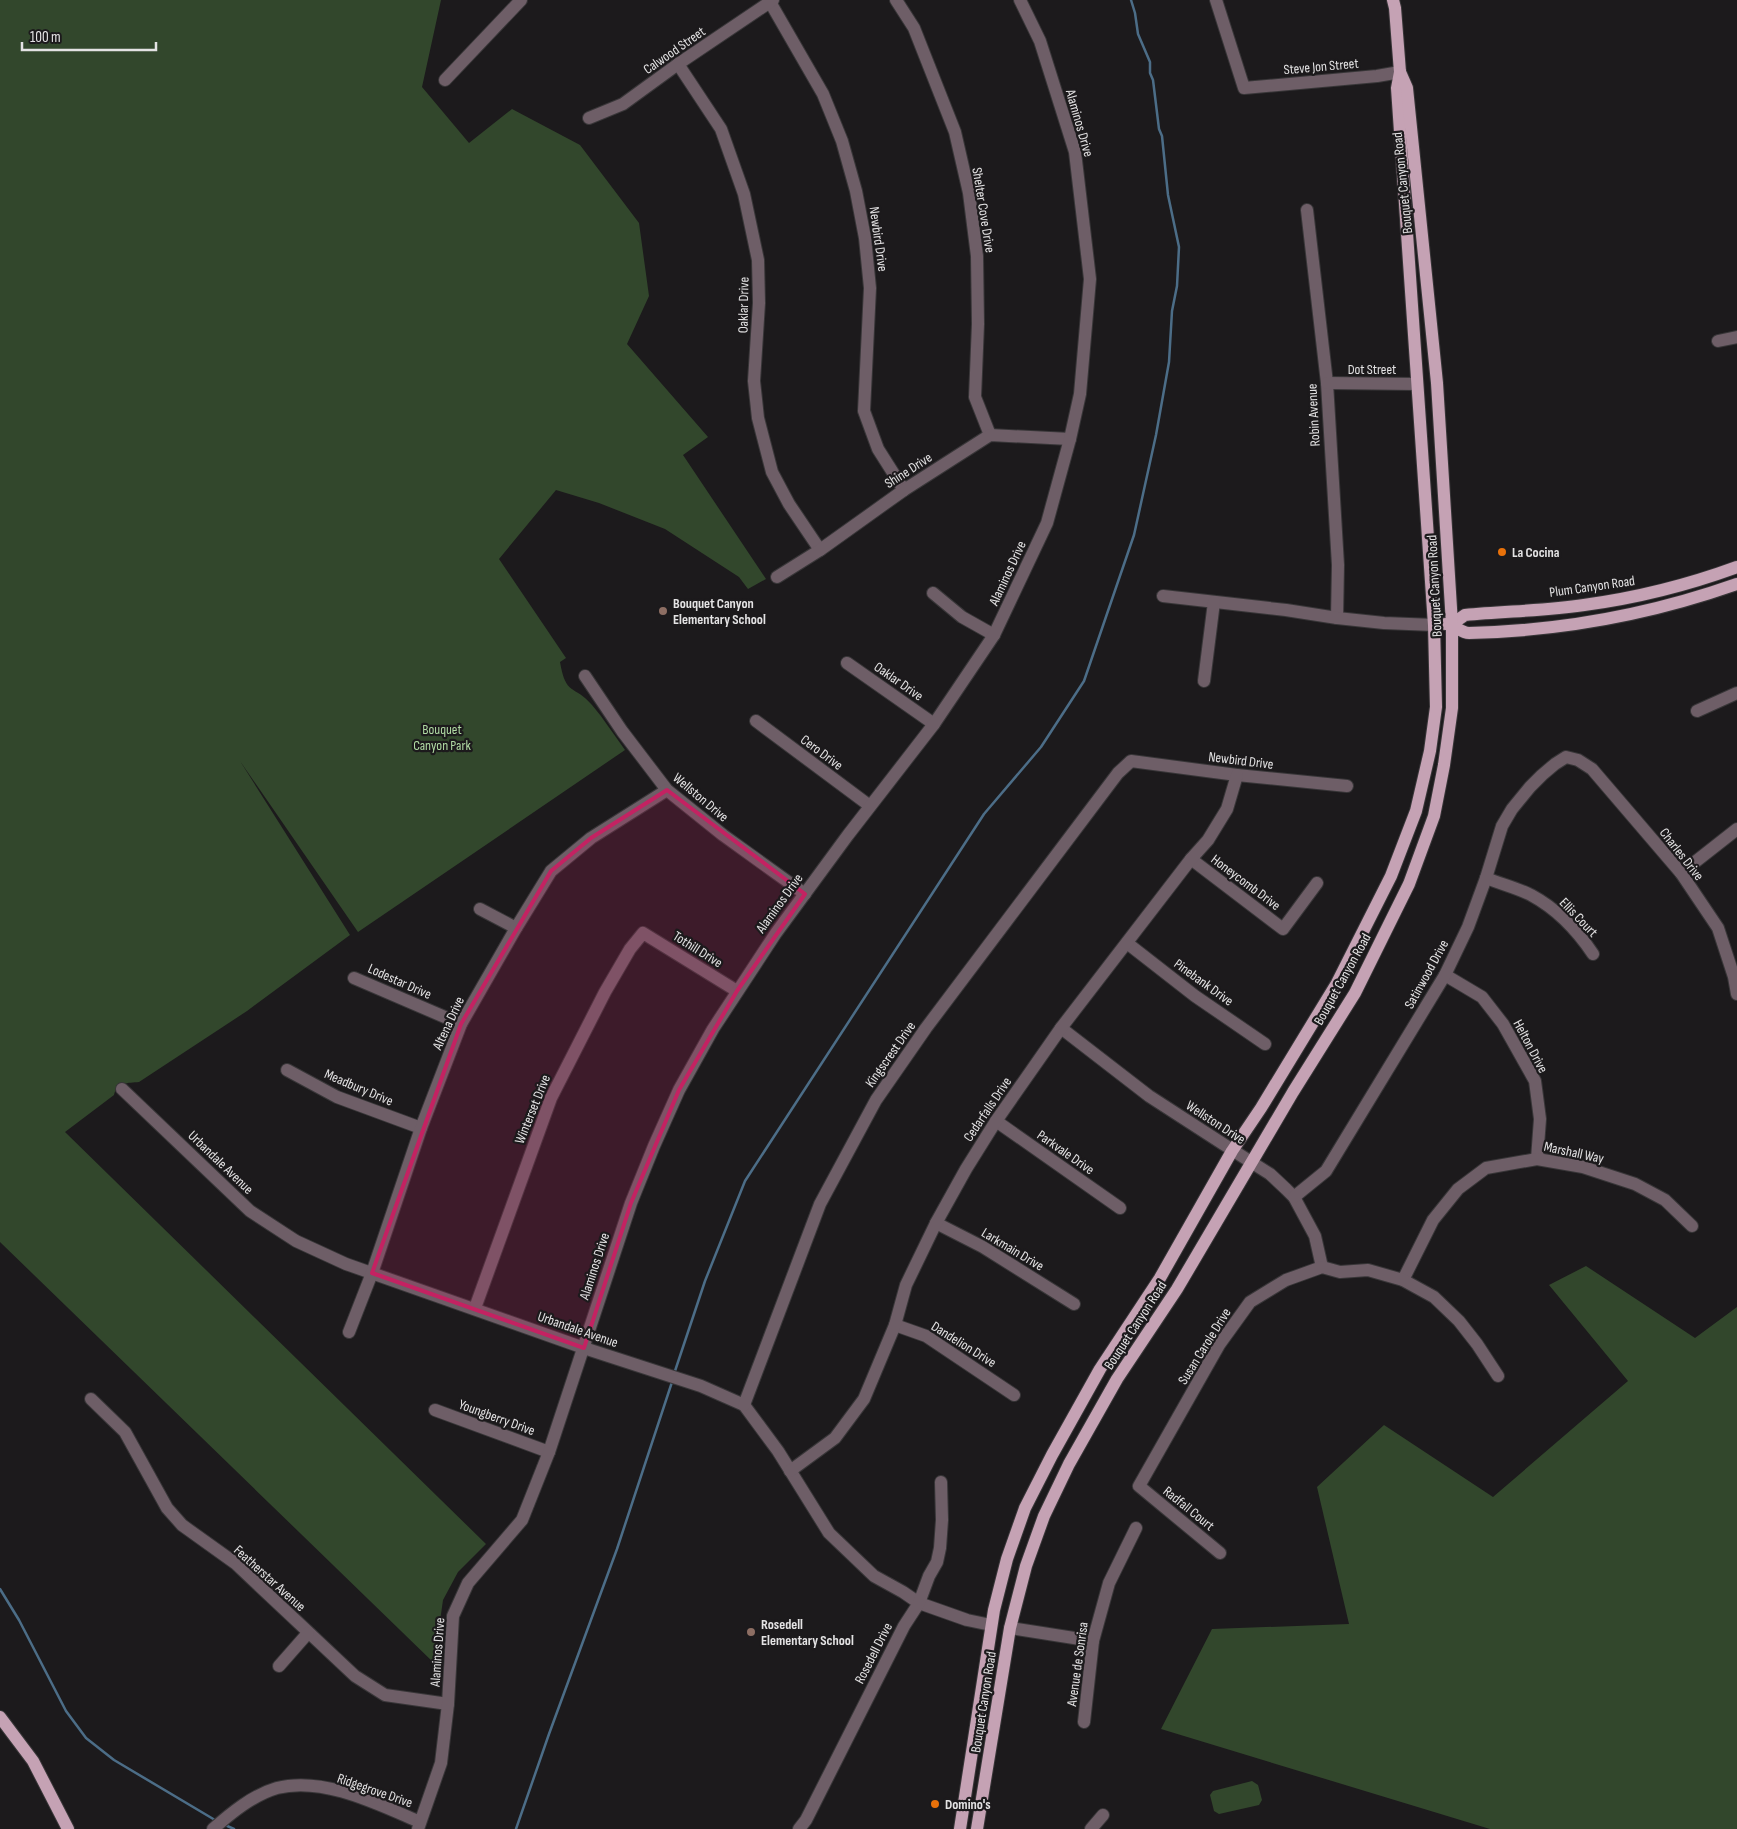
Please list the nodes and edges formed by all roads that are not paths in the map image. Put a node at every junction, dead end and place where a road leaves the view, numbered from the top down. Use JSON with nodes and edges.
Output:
{"nodes":[{"id":1,"x":521,"y":0,"type":"edge"},
{"id":2,"x":896,"y":0,"type":"edge"},
{"id":3,"x":1020,"y":0,"type":"edge"},
{"id":4,"x":1216,"y":0,"type":"edge"},
{"id":5,"x":1392,"y":0,"type":"edge"},
{"id":6,"x":771,"y":1,"type":"edge"},
{"id":7,"x":678,"y":64,"type":"junction"},
{"id":8,"x":1400,"y":72,"type":"junction"},
{"id":9,"x":445,"y":80,"type":"dead end"},
{"id":10,"x":589,"y":118,"type":"dead end"},
{"id":11,"x":1307,"y":210,"type":"dead end"},
{"id":12,"x":1429,"y":298,"type":"junction"},
{"id":13,"x":1412,"y":299,"type":"junction"},
{"id":14,"x":1737,"y":337,"type":"edge"},
{"id":15,"x":1718,"y":341,"type":"dead end"},
{"id":16,"x":1327,"y":383,"type":"junction"},
{"id":17,"x":1417,"y":384,"type":"junction"},
{"id":18,"x":1420,"y":426,"type":"junction"},
{"id":19,"x":990,"y":435,"type":"junction"},
{"id":20,"x":1070,"y":439,"type":"junction"},
{"id":21,"x":1442,"y":444,"type":"junction"},
{"id":22,"x":904,"y":490,"type":"junction"},
{"id":23,"x":820,"y":550,"type":"junction"},
{"id":24,"x":1737,"y":567,"type":"edge"},
{"id":25,"x":777,"y":577,"type":"dead end"},
{"id":26,"x":1737,"y":584,"type":"edge"},
{"id":27,"x":933,"y":593,"type":"dead end"},
{"id":28,"x":1163,"y":596,"type":"dead end"},
{"id":29,"x":1214,"y":602,"type":"junction"},
{"id":30,"x":1337,"y":618,"type":"junction"},
{"id":31,"x":1452,"y":624,"type":"junction"},
{"id":32,"x":1434,"y":625,"type":"junction"},
{"id":33,"x":994,"y":635,"type":"junction"},
{"id":34,"x":847,"y":663,"type":"dead end"},
{"id":35,"x":585,"y":676,"type":"dead end"},
{"id":36,"x":1204,"y":681,"type":"dead end"},
{"id":37,"x":1737,"y":693,"type":"edge"},
{"id":38,"x":1697,"y":711,"type":"dead end"},
{"id":39,"x":756,"y":721,"type":"dead end"},
{"id":40,"x":934,"y":724,"type":"junction"},
{"id":41,"x":1566,"y":758,"type":"joint"},
{"id":42,"x":1131,"y":761,"type":"joint"},
{"id":43,"x":1237,"y":776,"type":"junction"},
{"id":44,"x":1347,"y":786,"type":"dead end"},
{"id":45,"x":667,"y":790,"type":"junction"},
{"id":46,"x":870,"y":806,"type":"junction"},
{"id":47,"x":1737,"y":829,"type":"edge"},
{"id":48,"x":1191,"y":859,"type":"junction"},
{"id":49,"x":1681,"y":873,"type":"junction"},
{"id":50,"x":1486,"y":878,"type":"junction"},
{"id":51,"x":1317,"y":883,"type":"dead end"},
{"id":52,"x":805,"y":894,"type":"junction"},
{"id":53,"x":480,"y":909,"type":"dead end"},
{"id":54,"x":516,"y":928,"type":"junction"},
{"id":55,"x":644,"y":933,"type":"joint"},
{"id":56,"x":1127,"y":943,"type":"junction"},
{"id":57,"x":1593,"y":954,"type":"dead end"},
{"id":58,"x":1445,"y":975,"type":"junction"},
{"id":59,"x":354,"y":978,"type":"dead end"},
{"id":60,"x":736,"y":991,"type":"junction"},
{"id":61,"x":1737,"y":994,"type":"edge"},
{"id":62,"x":461,"y":1024,"type":"junction"},
{"id":63,"x":1061,"y":1028,"type":"junction"},
{"id":64,"x":1265,"y":1044,"type":"dead end"},
{"id":65,"x":287,"y":1070,"type":"dead end"},
{"id":66,"x":122,"y":1089,"type":"dead end"},
{"id":67,"x":996,"y":1121,"type":"junction"},
{"id":68,"x":421,"y":1128,"type":"junction"},
{"id":69,"x":1232,"y":1150,"type":"junction"},
{"id":70,"x":1537,"y":1159,"type":"junction"},
{"id":71,"x":1251,"y":1162,"type":"junction"},
{"id":72,"x":1294,"y":1197,"type":"junction"},
{"id":73,"x":1120,"y":1208,"type":"dead end"},
{"id":74,"x":936,"y":1223,"type":"junction"},
{"id":75,"x":1692,"y":1226,"type":"dead end"},
{"id":76,"x":1322,"y":1267,"type":"junction"},
{"id":77,"x":372,"y":1273,"type":"junction"},
{"id":78,"x":1403,"y":1280,"type":"junction"},
{"id":79,"x":1074,"y":1304,"type":"dead end"},
{"id":80,"x":475,"y":1308,"type":"junction"},
{"id":81,"x":895,"y":1324,"type":"junction"},
{"id":82,"x":349,"y":1332,"type":"dead end"},
{"id":83,"x":584,"y":1348,"type":"junction"},
{"id":84,"x":1498,"y":1376,"type":"dead end"},
{"id":85,"x":1014,"y":1395,"type":"dead end"},
{"id":86,"x":91,"y":1399,"type":"dead end"},
{"id":87,"x":744,"y":1405,"type":"junction"},
{"id":88,"x":435,"y":1410,"type":"dead end"},
{"id":89,"x":549,"y":1452,"type":"junction"},
{"id":90,"x":790,"y":1471,"type":"junction"},
{"id":91,"x":941,"y":1482,"type":"dead end"},
{"id":92,"x":1139,"y":1486,"type":"joint"},
{"id":93,"x":1136,"y":1528,"type":"dead end"},
{"id":94,"x":1220,"y":1553,"type":"dead end"},
{"id":95,"x":919,"y":1603,"type":"junction"},
{"id":96,"x":991,"y":1624,"type":"junction"},
{"id":97,"x":1010,"y":1628,"type":"junction"},
{"id":98,"x":308,"y":1634,"type":"junction"},
{"id":99,"x":1092,"y":1641,"type":"junction"},
{"id":100,"x":279,"y":1666,"type":"dead end"},
{"id":101,"x":448,"y":1704,"type":"junction"},
{"id":102,"x":0,"y":1717,"type":"edge"},
{"id":103,"x":1084,"y":1722,"type":"dead end"},
{"id":104,"x":964,"y":1796,"type":"junction"},
{"id":105,"x":1103,"y":1815,"type":"dead end"},
{"id":106,"x":419,"y":1826,"type":"edge"},
{"id":107,"x":68,"y":1829,"type":"edge"},
{"id":108,"x":213,"y":1829,"type":"edge"},
{"id":109,"x":799,"y":1829,"type":"edge"},
{"id":110,"x":960,"y":1829,"type":"edge"},
{"id":111,"x":969,"y":1829,"type":"edge"},
{"id":112,"x":978,"y":1829,"type":"edge"},
{"id":113,"x":1091,"y":1829,"type":"edge"}],
"edges":[{"from":1,"to":9,"type":"street"},
{"from":2,"to":19,"type":"street","name":"Shelter Cove Drive"},
{"from":3,"to":20,"type":"street","name":"Alaminos Drive"},
{"from":4,"to":8,"type":"street","name":"Steve Jon Street"},
{"from":5,"to":8,"type":"main road","name":"Bouquet Canyon Road"},
{"from":6,"to":7,"type":"street","name":"Calwood Street"},
{"from":6,"to":22,"type":"street","name":"Newbird Drive"},
{"from":7,"to":10,"type":"street","name":"Calwood Street"},
{"from":7,"to":23,"type":"street","name":"Oaklar Drive"},
{"from":8,"to":12,"type":"main road","name":"Bouquet Canyon Road"},
{"from":8,"to":13,"type":"main road","name":"Bouquet Canyon Road"},
{"from":11,"to":16,"type":"street","name":"Robin Avenue"},
{"from":12,"to":13,"type":"main road"},
{"from":12,"to":21,"type":"main road","name":"Bouquet Canyon Road"},
{"from":13,"to":17,"type":"main road","name":"Bouquet Canyon Road"},
{"from":14,"to":15,"type":"street"},
{"from":16,"to":17,"type":"street","name":"Dot Street"},
{"from":16,"to":30,"type":"street","name":"Robin Avenue"},
{"from":17,"to":18,"type":"main road","name":"Bouquet Canyon Road"},
{"from":18,"to":21,"type":"main road"},
{"from":18,"to":32,"type":"main road","name":"Bouquet Canyon Road"},
{"from":19,"to":20,"type":"street"},
{"from":19,"to":22,"type":"street","name":"Shine Drive"},
{"from":20,"to":33,"type":"street","name":"Alaminos Drive"},
{"from":21,"to":31,"type":"main road","name":"Bouquet Canyon Road"},
{"from":22,"to":23,"type":"street","name":"Shine Drive"},
{"from":23,"to":25,"type":"street","name":"Shine Drive"},
{"from":24,"to":31,"type":"main road","name":"Plum Canyon Road"},
{"from":26,"to":31,"type":"main road","name":"Plum Canyon Road"},
{"from":27,"to":33,"type":"street"},
{"from":28,"to":29,"type":"street","name":"Plum Canyon Road"},
{"from":29,"to":30,"type":"street","name":"Plum Canyon Road"},
{"from":29,"to":36,"type":"street"},
{"from":30,"to":32,"type":"street","name":"Plum Canyon Road"},
{"from":31,"to":32,"type":"main road","name":"Plum Canyon Road"},
{"from":31,"to":71,"type":"main road","name":"Bouquet Canyon Road"},
{"from":32,"to":69,"type":"main road","name":"Bouquet Canyon Road"},
{"from":33,"to":40,"type":"street","name":"Alaminos Drive"},
{"from":34,"to":40,"type":"street","name":"Oaklar Drive"},
{"from":35,"to":45,"type":"street","name":"Wellston Drive"},
{"from":37,"to":38,"type":"street"},
{"from":39,"to":46,"type":"street","name":"Cero Drive"},
{"from":40,"to":46,"type":"street","name":"Alaminos Drive"},
{"from":41,"to":49,"type":"street","name":"Charles Drive"},
{"from":41,"to":50,"type":"street","name":"Satinwood Drive"},
{"from":42,"to":43,"type":"street","name":"Newbird Drive"},
{"from":42,"to":87,"type":"street","name":"Kingscrest Drive"},
{"from":43,"to":44,"type":"street","name":"Newbird Drive"},
{"from":43,"to":48,"type":"street","name":"Cedarfalls Drive"},
{"from":45,"to":52,"type":"street","name":"Wellston Drive"},
{"from":45,"to":54,"type":"street","name":"Altena Drive"},
{"from":46,"to":52,"type":"street","name":"Alaminos Drive"},
{"from":47,"to":49,"type":"street"},
{"from":48,"to":51,"type":"street","name":"Honeycomb Drive"},
{"from":48,"to":56,"type":"street","name":"Cedarfalls Drive"},
{"from":49,"to":61,"type":"street","name":"Charles Drive"},
{"from":50,"to":57,"type":"street","name":"Ellis Court"},
{"from":50,"to":58,"type":"street","name":"Satinwood Drive"},
{"from":52,"to":60,"type":"street","name":"Alaminos Drive"},
{"from":53,"to":54,"type":"street"},
{"from":54,"to":62,"type":"street","name":"Altena Drive"},
{"from":55,"to":60,"type":"street","name":"Tothill Drive"},
{"from":55,"to":80,"type":"street","name":"Winterset Drive"},
{"from":56,"to":63,"type":"street","name":"Cedarfalls Drive"},
{"from":56,"to":64,"type":"street","name":"Pinebank Drive"},
{"from":58,"to":70,"type":"street","name":"Helton Drive"},
{"from":58,"to":72,"type":"street","name":"Satinwood Drive"},
{"from":59,"to":62,"type":"street","name":"Lodestar Drive"},
{"from":60,"to":83,"type":"street","name":"Alaminos Drive"},
{"from":62,"to":68,"type":"street","name":"Altena Drive"},
{"from":63,"to":67,"type":"street","name":"Cedarfalls Drive"},
{"from":63,"to":69,"type":"street","name":"Wellston Drive"},
{"from":65,"to":68,"type":"street","name":"Meadbury Drive"},
{"from":66,"to":77,"type":"street","name":"Urbandale Avenue"},
{"from":67,"to":73,"type":"street","name":"Parkvale Drive"},
{"from":67,"to":74,"type":"street","name":"Cedarfalls Drive"},
{"from":68,"to":77,"type":"street","name":"Altena Drive"},
{"from":69,"to":71,"type":"street","name":"Wellston Drive"},
{"from":69,"to":96,"type":"main road","name":"Bouquet Canyon Road"},
{"from":70,"to":75,"type":"street","name":"Marshall Way"},
{"from":70,"to":78,"type":"street","name":"Marshall Way"},
{"from":71,"to":72,"type":"street","name":"Wellston Drive"},
{"from":71,"to":97,"type":"main road","name":"Bouquet Canyon Road"},
{"from":72,"to":76,"type":"street","name":"Wellston Drive"},
{"from":74,"to":79,"type":"street","name":"Larkmain Drive"},
{"from":74,"to":81,"type":"street","name":"Cedarfalls Drive"},
{"from":76,"to":78,"type":"street"},
{"from":76,"to":92,"type":"street","name":"Susan Carole Drive"},
{"from":77,"to":80,"type":"street","name":"Urbandale Avenue"},
{"from":77,"to":82,"type":"street","name":"Altena Drive"},
{"from":78,"to":84,"type":"street"},
{"from":80,"to":83,"type":"street","name":"Urbandale Avenue"},
{"from":81,"to":85,"type":"street","name":"Dandelion Drive"},
{"from":81,"to":90,"type":"street","name":"Cedarfalls Drive"},
{"from":83,"to":87,"type":"street","name":"Urbandale Avenue"},
{"from":83,"to":89,"type":"street","name":"Alaminos Drive"},
{"from":86,"to":98,"type":"street","name":"Featherstar Avenue"},
{"from":87,"to":90,"type":"street"},
{"from":88,"to":89,"type":"street","name":"Youngberry Drive"},
{"from":89,"to":101,"type":"street","name":"Alaminos Drive"},
{"from":90,"to":95,"type":"street"},
{"from":91,"to":95,"type":"street","name":"Rosedell Drive"},
{"from":92,"to":94,"type":"street","name":"Radfall Court"},
{"from":93,"to":99,"type":"street","name":"Avenue de Sonrisa"},
{"from":95,"to":96,"type":"street"},
{"from":95,"to":109,"type":"street","name":"Rosedell Drive"},
{"from":96,"to":97,"type":"main road"},
{"from":96,"to":104,"type":"main road","name":"Bouquet Canyon Road"},
{"from":97,"to":99,"type":"street"},
{"from":97,"to":112,"type":"main road","name":"Bouquet Canyon Road"},
{"from":98,"to":100,"type":"street"},
{"from":98,"to":101,"type":"street","name":"Featherstar Avenue"},
{"from":99,"to":103,"type":"street","name":"Avenue de Sonrisa"},
{"from":101,"to":106,"type":"street","name":"Alaminos Drive"},
{"from":102,"to":107,"type":"main road"},
{"from":104,"to":110,"type":"main road","name":"Bouquet Canyon Road"},
{"from":104,"to":111,"type":"main road"},
{"from":105,"to":113,"type":"street"},
{"from":106,"to":108,"type":"street","name":"Ridgegrove Drive"}]}
